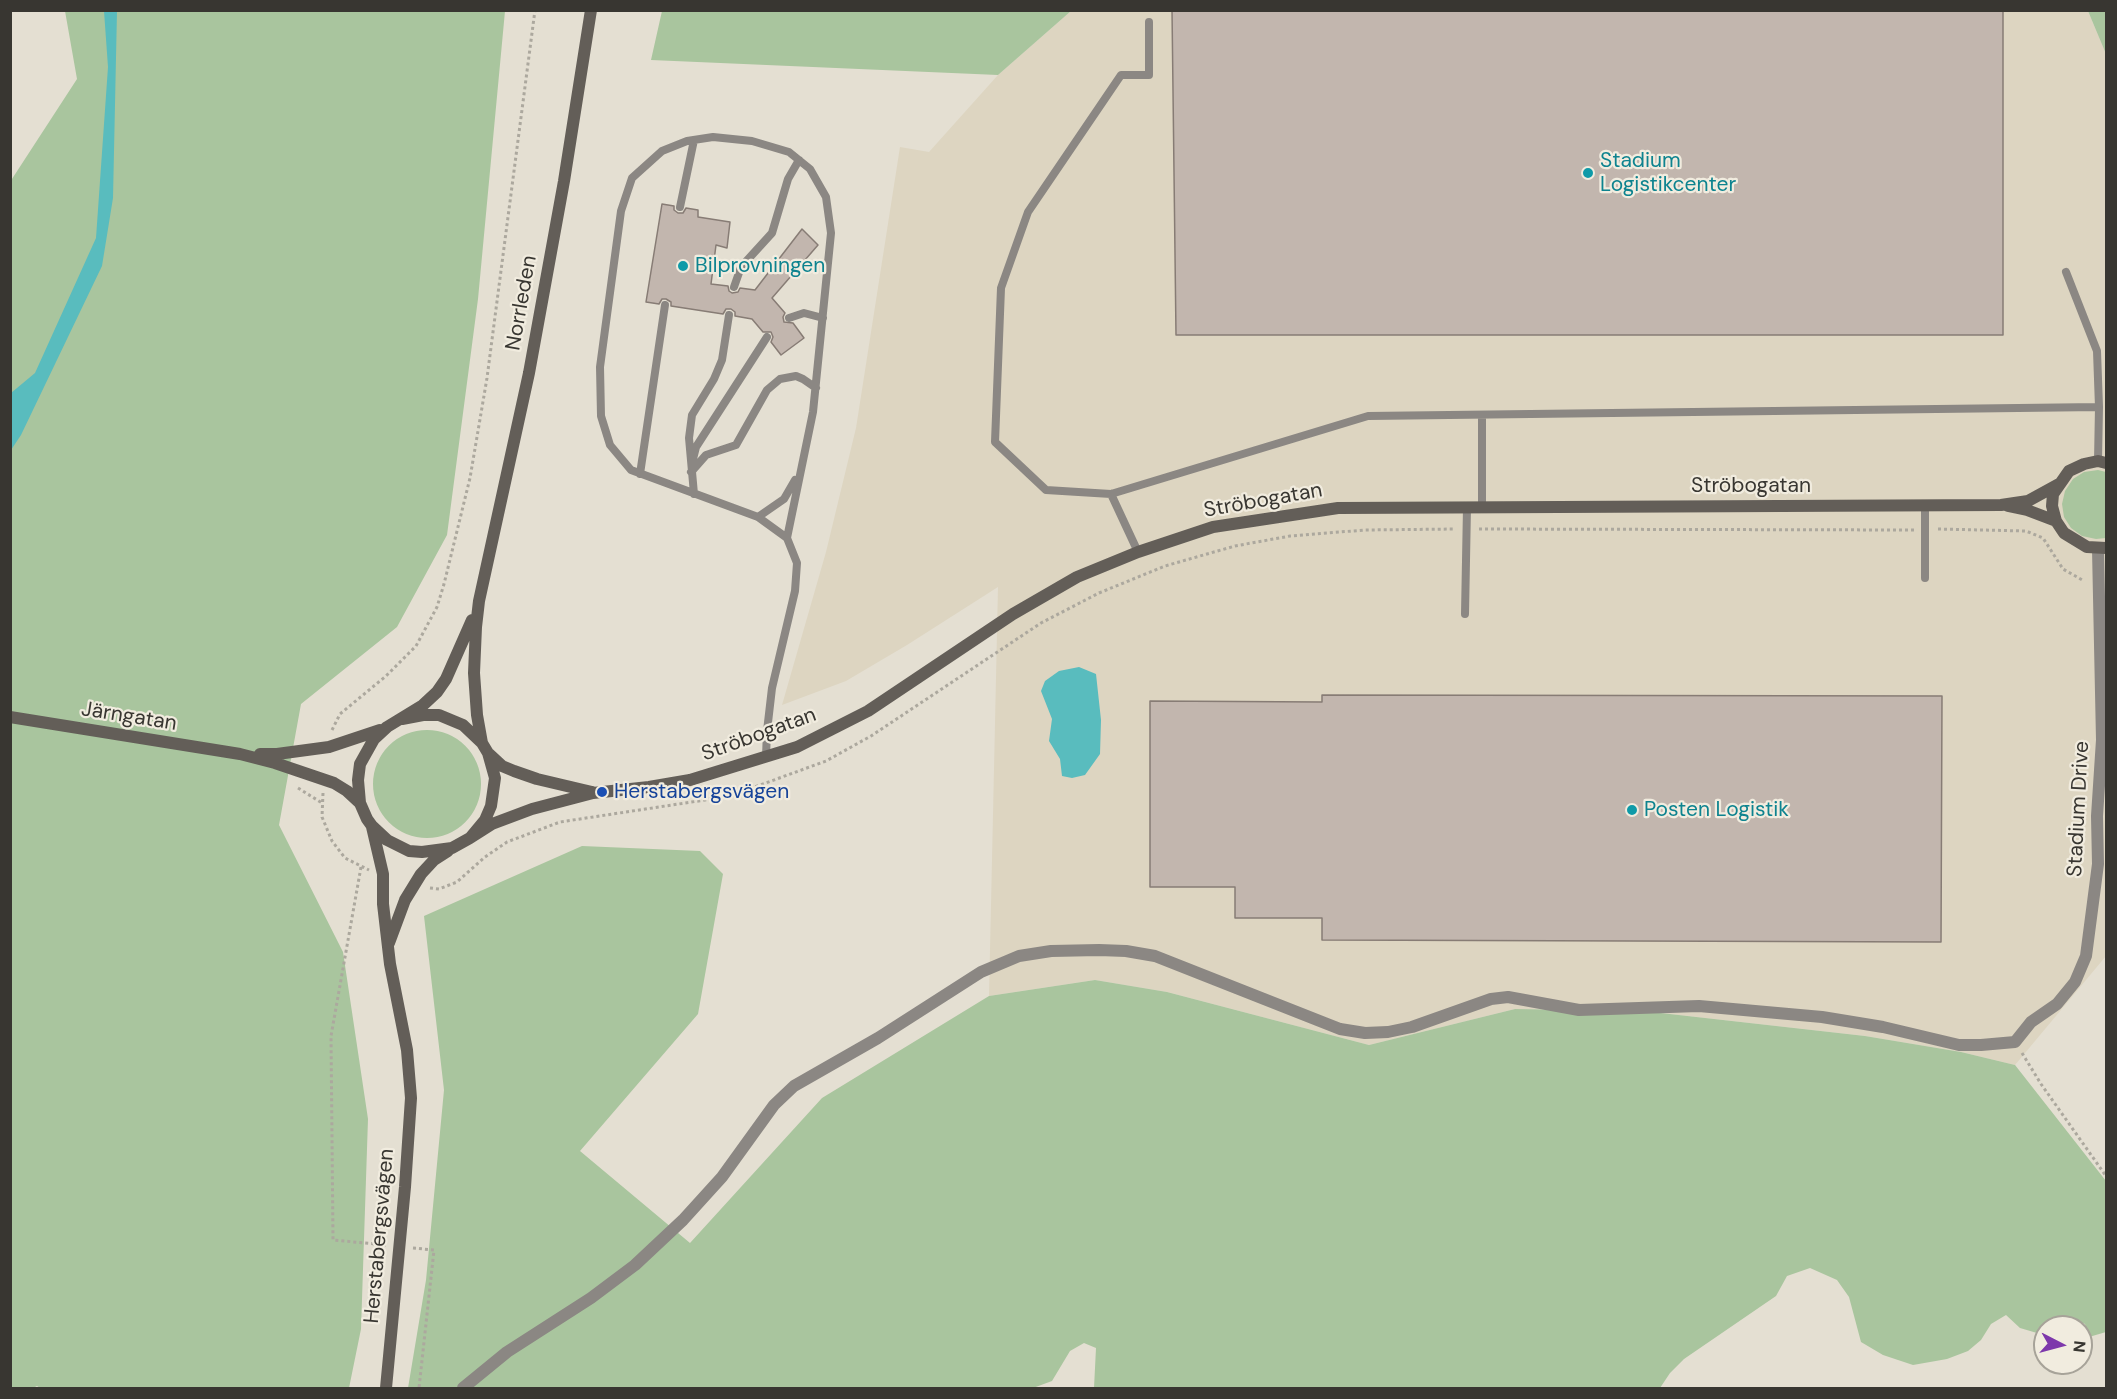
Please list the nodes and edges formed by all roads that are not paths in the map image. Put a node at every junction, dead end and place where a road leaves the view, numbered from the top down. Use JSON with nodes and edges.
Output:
{"nodes":[{"id":1,"x":591,"y":10,"type":"edge"},
{"id":2,"x":1149,"y":22,"type":"dead end"},
{"id":3,"x":694,"y":140,"type":"junction"},
{"id":4,"x":799,"y":160,"type":"junction"},
{"id":5,"x":680,"y":207,"type":"dead end"},
{"id":6,"x":2066,"y":272,"type":"dead end"},
{"id":7,"x":734,"y":287,"type":"dead end"},
{"id":8,"x":665,"y":305,"type":"dead end"},
{"id":9,"x":729,"y":315,"type":"dead end"},
{"id":10,"x":789,"y":318,"type":"dead end"},
{"id":11,"x":823,"y":318,"type":"junction"},
{"id":12,"x":767,"y":337,"type":"dead end"},
{"id":13,"x":816,"y":388,"type":"junction"},
{"id":14,"x":2099,"y":407,"type":"junction"},
{"id":15,"x":1482,"y":415,"type":"junction"},
{"id":16,"x":2102,"y":462,"type":"edge"},
{"id":17,"x":691,"y":472,"type":"junction"},
{"id":18,"x":640,"y":474,"type":"junction"},
{"id":19,"x":799,"y":475,"type":"junction"},
{"id":20,"x":2059,"y":484,"type":"junction"},
{"id":21,"x":694,"y":494,"type":"junction"},
{"id":22,"x":1111,"y":494,"type":"junction"},
{"id":23,"x":1925,"y":505,"type":"junction"},
{"id":24,"x":2001,"y":505,"type":"junction"},
{"id":25,"x":1467,"y":507,"type":"junction"},
{"id":26,"x":1482,"y":507,"type":"junction"},
{"id":27,"x":758,"y":517,"type":"junction"},
{"id":28,"x":2056,"y":520,"type":"junction"},
{"id":29,"x":787,"y":538,"type":"junction"},
{"id":30,"x":2102,"y":548,"type":"edge"},
{"id":31,"x":1138,"y":552,"type":"junction"},
{"id":32,"x":1925,"y":578,"type":"dead end"},
{"id":33,"x":479,"y":601,"type":"junction"},
{"id":34,"x":1465,"y":614,"type":"dead end"},
{"id":35,"x":10,"y":717,"type":"edge"},
{"id":36,"x":402,"y":719,"type":"junction"},
{"id":37,"x":387,"y":727,"type":"junction"},
{"id":38,"x":485,"y":748,"type":"junction"},
{"id":39,"x":240,"y":754,"type":"junction"},
{"id":40,"x":766,"y":757,"type":"junction"},
{"id":41,"x":593,"y":793,"type":"junction"},
{"id":42,"x":360,"y":803,"type":"junction"},
{"id":43,"x":372,"y":826,"type":"junction"},
{"id":44,"x":470,"y":838,"type":"junction"},
{"id":45,"x":453,"y":848,"type":"junction"},
{"id":46,"x":389,"y":944,"type":"junction"},
{"id":47,"x":386,"y":1389,"type":"edge"},
{"id":48,"x":463,"y":1389,"type":"edge"}],
"edges":[{"from":1,"to":33,"type":"street","name":"Norrleden"},
{"from":2,"to":22,"type":"lane"},
{"from":3,"to":4,"type":"lane"},
{"from":3,"to":5,"type":"lane"},
{"from":3,"to":18,"type":"lane"},
{"from":4,"to":7,"type":"lane"},
{"from":4,"to":11,"type":"lane"},
{"from":6,"to":14,"type":"lane"},
{"from":8,"to":18,"type":"lane"},
{"from":9,"to":17,"type":"lane"},
{"from":10,"to":11,"type":"lane"},
{"from":11,"to":13,"type":"lane"},
{"from":12,"to":17,"type":"lane"},
{"from":13,"to":17,"type":"lane"},
{"from":13,"to":19,"type":"lane"},
{"from":14,"to":15,"type":"lane"},
{"from":14,"to":16,"type":"lane"},
{"from":15,"to":22,"type":"lane"},
{"from":15,"to":26,"type":"lane"},
{"from":16,"to":20,"type":"street","name":"Ströbogatan"},
{"from":17,"to":21,"type":"lane"},
{"from":18,"to":21,"type":"lane"},
{"from":19,"to":27,"type":"lane"},
{"from":19,"to":29,"type":"lane"},
{"from":20,"to":24,"type":"street","name":"Ströbogatan"},
{"from":20,"to":28,"type":"street"},
{"from":21,"to":27,"type":"lane"},
{"from":22,"to":31,"type":"lane"},
{"from":23,"to":24,"type":"street","name":"Ströbogatan"},
{"from":23,"to":26,"type":"street","name":"Ströbogatan"},
{"from":23,"to":32,"type":"lane"},
{"from":24,"to":28,"type":"street","name":"Ströbogatan"},
{"from":25,"to":26,"type":"street","name":"Ströbogatan"},
{"from":25,"to":31,"type":"street","name":"Ströbogatan"},
{"from":25,"to":34,"type":"lane"},
{"from":27,"to":29,"type":"lane"},
{"from":28,"to":30,"type":"street"},
{"from":29,"to":40,"type":"lane"},
{"from":30,"to":48,"type":"street","name":"Stadium Drive"},
{"from":31,"to":40,"type":"street","name":"Ströbogatan"},
{"from":33,"to":36,"type":"street"},
{"from":33,"to":38,"type":"street"},
{"from":35,"to":39,"type":"street","name":"Järngatan"},
{"from":36,"to":37,"type":"street"},
{"from":36,"to":38,"type":"street"},
{"from":37,"to":39,"type":"street","name":"Järngatan"},
{"from":37,"to":42,"type":"street"},
{"from":38,"to":41,"type":"street","name":"Ströbogatan"},
{"from":38,"to":44,"type":"street"},
{"from":39,"to":42,"type":"street","name":"Järngatan"},
{"from":40,"to":41,"type":"street","name":"Ströbogatan"},
{"from":41,"to":44,"type":"street","name":"Ströbogatan"},
{"from":42,"to":43,"type":"street"},
{"from":43,"to":45,"type":"street"},
{"from":43,"to":46,"type":"street","name":"Herstabergsvägen"},
{"from":44,"to":45,"type":"street"},
{"from":45,"to":46,"type":"street","name":"Herstabergsvägen"},
{"from":46,"to":47,"type":"street","name":"Herstabergsvägen"}]}
